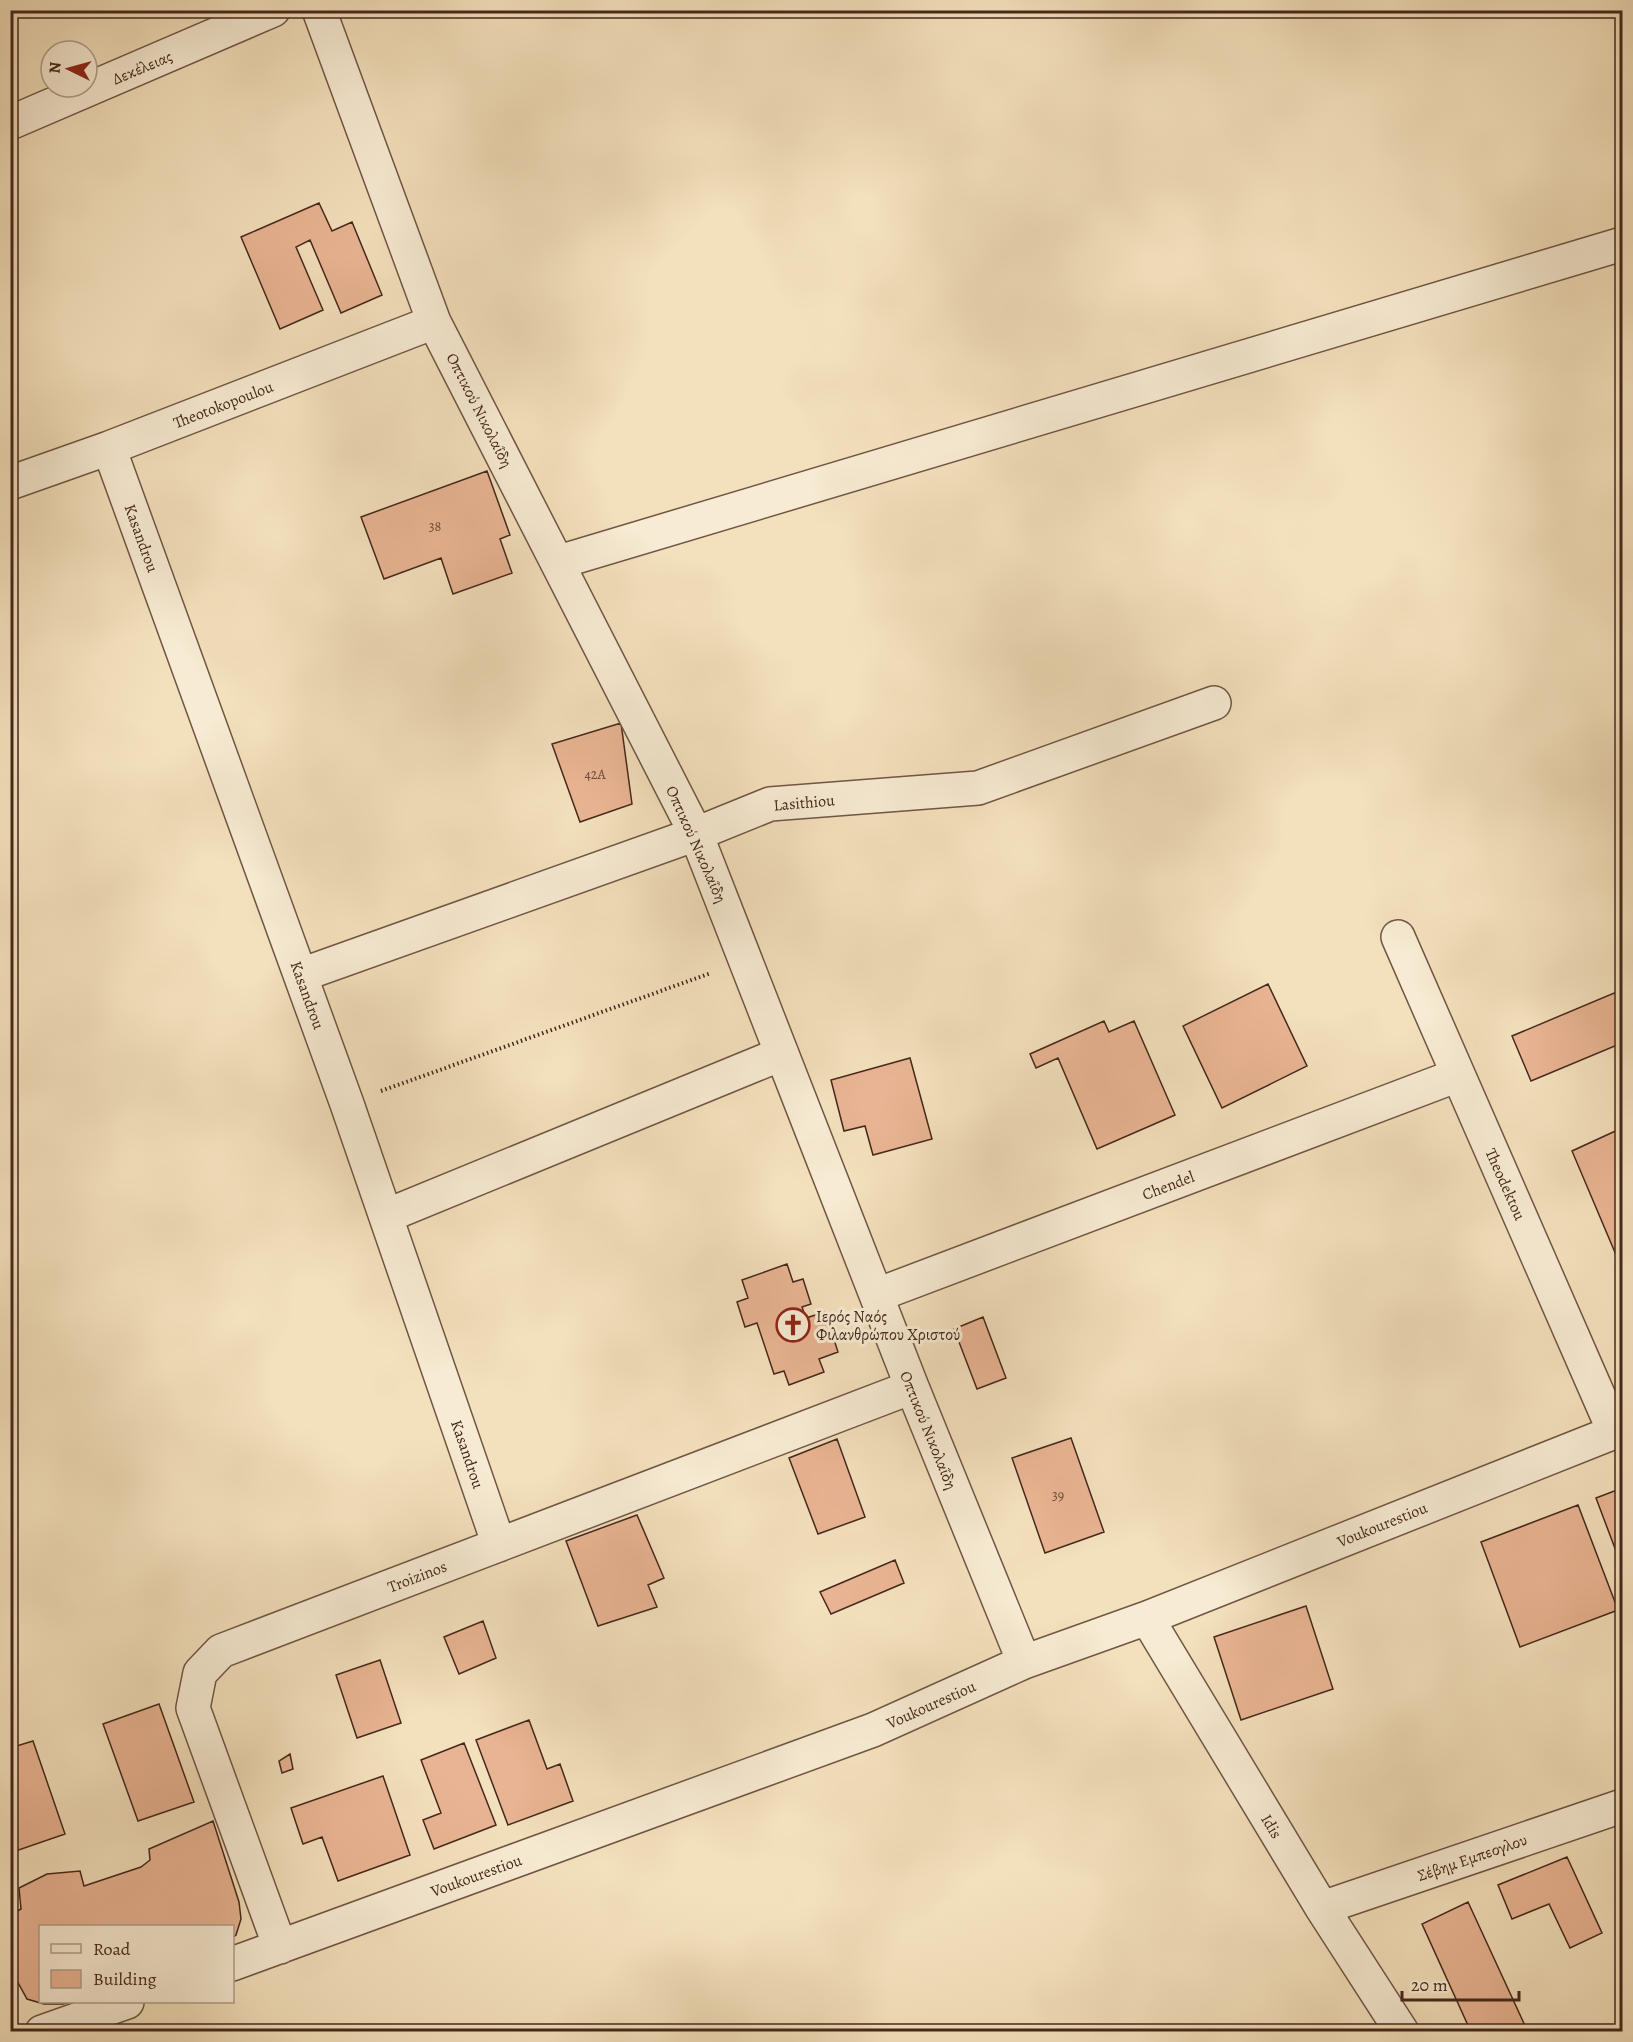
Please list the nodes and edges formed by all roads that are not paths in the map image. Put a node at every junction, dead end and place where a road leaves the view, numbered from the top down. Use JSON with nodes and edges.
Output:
{"nodes":[{"id":1,"x":273,"y":10,"type":"edge"},
{"id":2,"x":319,"y":10,"type":"edge"},
{"id":3,"x":10,"y":123,"type":"edge"},
{"id":4,"x":1623,"y":244,"type":"edge"},
{"id":5,"x":434,"y":322,"type":"junction"},
{"id":6,"x":110,"y":448,"type":"junction"},
{"id":7,"x":10,"y":483,"type":"edge"},
{"id":8,"x":559,"y":562,"type":"junction"},
{"id":9,"x":1215,"y":703,"type":"dead end"},
{"id":10,"x":696,"y":834,"type":"junction"},
{"id":11,"x":1398,"y":937,"type":"dead end"},
{"id":12,"x":301,"y":975,"type":"junction"},
{"id":13,"x":781,"y":1054,"type":"junction"},
{"id":14,"x":1458,"y":1075,"type":"junction"},
{"id":15,"x":386,"y":1216,"type":"junction"},
{"id":16,"x":877,"y":1295,"type":"junction"},
{"id":17,"x":912,"y":1387,"type":"junction"},
{"id":18,"x":1618,"y":1430,"type":"edge"},
{"id":19,"x":499,"y":1545,"type":"junction"},
{"id":20,"x":1147,"y":1618,"type":"junction"},
{"id":21,"x":1024,"y":1662,"type":"junction"},
{"id":22,"x":1623,"y":1806,"type":"edge"},
{"id":23,"x":1322,"y":1908,"type":"junction"},
{"id":24,"x":280,"y":1947,"type":"junction"},
{"id":25,"x":234,"y":1963,"type":"edge"},
{"id":26,"x":120,"y":2003,"type":"edge"},
{"id":27,"x":42,"y":2031,"type":"edge"},
{"id":28,"x":1402,"y":2031,"type":"edge"}],
"edges":[{"from":1,"to":3,"type":"street","name":"Δεκέλειας"},
{"from":2,"to":5,"type":"street","name":"Οπτικού Νικολαΐδη"},
{"from":4,"to":8,"type":"street"},
{"from":5,"to":6,"type":"street","name":"Theotokopoulou"},
{"from":5,"to":8,"type":"street","name":"Οπτικού Νικολαΐδη"},
{"from":6,"to":7,"type":"street","name":"Theotokopoulou"},
{"from":6,"to":12,"type":"street","name":"Kasandrou"},
{"from":8,"to":10,"type":"street","name":"Οπτικού Νικολαΐδη"},
{"from":9,"to":10,"type":"street","name":"Lasithiou"},
{"from":10,"to":12,"type":"street","name":"Lasithiou"},
{"from":10,"to":13,"type":"street","name":"Οπτικού Νικολαΐδη"},
{"from":11,"to":14,"type":"street","name":"Theodektou"},
{"from":12,"to":15,"type":"street","name":"Kasandrou"},
{"from":13,"to":15,"type":"street"},
{"from":13,"to":16,"type":"street","name":"Οπτικού Νικολαΐδη"},
{"from":14,"to":16,"type":"street","name":"Chendel"},
{"from":14,"to":18,"type":"street","name":"Theodektou"},
{"from":15,"to":19,"type":"street","name":"Kasandrou"},
{"from":16,"to":17,"type":"street","name":"Οπτικού Νικολαΐδη"},
{"from":17,"to":19,"type":"street","name":"Troizinos"},
{"from":17,"to":21,"type":"street","name":"Οπτικού Νικολαΐδη"},
{"from":18,"to":20,"type":"street","name":"Voukourestiou"},
{"from":19,"to":24,"type":"street","name":"Troizinos"},
{"from":20,"to":21,"type":"street","name":"Voukourestiou"},
{"from":20,"to":23,"type":"street","name":"Idis"},
{"from":21,"to":24,"type":"street","name":"Voukourestiou"},
{"from":22,"to":23,"type":"street","name":"Σέβημ Εμπεογλου"},
{"from":23,"to":28,"type":"street","name":"Idis"},
{"from":24,"to":25,"type":"street","name":"Voukourestiou"},
{"from":26,"to":27,"type":"street"}]}
